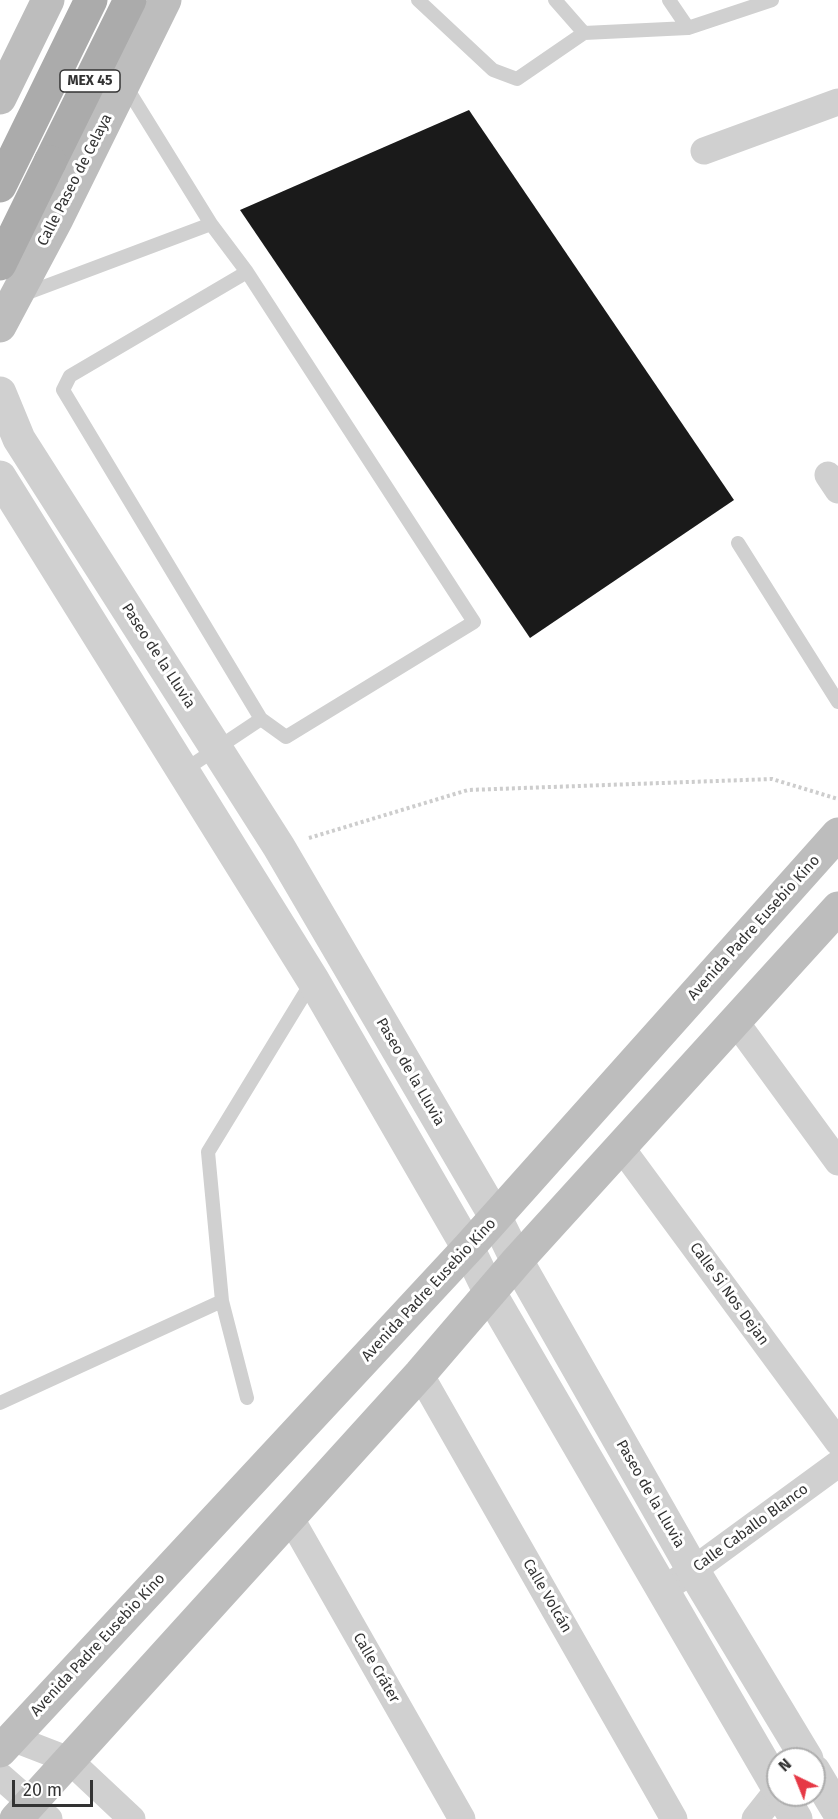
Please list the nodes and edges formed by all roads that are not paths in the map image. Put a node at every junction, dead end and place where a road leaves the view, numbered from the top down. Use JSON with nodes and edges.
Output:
{"nodes":[{"id":1,"x":48,"y":0,"type":"edge"},
{"id":2,"x":92,"y":0,"type":"edge"},
{"id":3,"x":130,"y":0,"type":"edge"},
{"id":4,"x":165,"y":0,"type":"edge"},
{"id":5,"x":418,"y":0,"type":"edge"},
{"id":6,"x":555,"y":0,"type":"edge"},
{"id":7,"x":669,"y":0,"type":"edge"},
{"id":8,"x":772,"y":0,"type":"edge"},
{"id":9,"x":688,"y":28,"type":"junction"},
{"id":10,"x":584,"y":33,"type":"junction"},
{"id":11,"x":124,"y":83,"type":"junction"},
{"id":12,"x":0,"y":98,"type":"edge"},
{"id":13,"x":838,"y":102,"type":"edge"},
{"id":14,"x":705,"y":151,"type":"dead end"},
{"id":15,"x":0,"y":186,"type":"edge"},
{"id":16,"x":57,"y":219,"type":"junction"},
{"id":17,"x":0,"y":222,"type":"edge"},
{"id":18,"x":211,"y":224,"type":"junction"},
{"id":19,"x":0,"y":264,"type":"edge"},
{"id":20,"x":247,"y":272,"type":"junction"},
{"id":21,"x":7,"y":312,"type":"edge"},
{"id":22,"x":0,"y":393,"type":"edge"},
{"id":23,"x":0,"y":477,"type":"edge"},
{"id":24,"x":738,"y":543,"type":"dead end"},
{"id":25,"x":838,"y":702,"type":"edge"},
{"id":26,"x":261,"y":719,"type":"junction"},
{"id":27,"x":217,"y":749,"type":"junction"},
{"id":28,"x":183,"y":771,"type":"junction"},
{"id":29,"x":838,"y":834,"type":"edge"},
{"id":30,"x":838,"y":908,"type":"edge"},
{"id":31,"x":313,"y":980,"type":"junction"},
{"id":32,"x":735,"y":1021,"type":"junction"},
{"id":33,"x":620,"y":1146,"type":"junction"},
{"id":34,"x":838,"y":1162,"type":"edge"},
{"id":35,"x":496,"y":1218,"type":"junction"},
{"id":36,"x":468,"y":1248,"type":"junction"},
{"id":37,"x":517,"y":1261,"type":"junction"},
{"id":38,"x":490,"y":1293,"type":"junction"},
{"id":39,"x":222,"y":1301,"type":"junction"},
{"id":40,"x":420,"y":1374,"type":"junction"},
{"id":41,"x":247,"y":1398,"type":"dead end"},
{"id":42,"x":0,"y":1403,"type":"edge"},
{"id":43,"x":838,"y":1442,"type":"edge"},
{"id":44,"x":838,"y":1464,"type":"edge"},
{"id":45,"x":290,"y":1517,"type":"junction"},
{"id":46,"x":693,"y":1570,"type":"junction"},
{"id":47,"x":663,"y":1590,"type":"junction"},
{"id":48,"x":4,"y":1742,"type":"edge"},
{"id":49,"x":800,"y":1747,"type":"edge"},
{"id":50,"x":69,"y":1760,"type":"junction"},
{"id":51,"x":766,"y":1768,"type":"edge"},
{"id":52,"x":0,"y":1776,"type":"edge"},
{"id":53,"x":826,"y":1791,"type":"edge"},
{"id":54,"x":766,"y":1805,"type":"edge"},
{"id":55,"x":838,"y":1811,"type":"edge"},
{"id":56,"x":32,"y":1813,"type":"edge"},
{"id":57,"x":132,"y":1819,"type":"edge"},
{"id":58,"x":462,"y":1819,"type":"edge"},
{"id":59,"x":674,"y":1819,"type":"edge"},
{"id":60,"x":756,"y":1819,"type":"edge"}],
"edges":[{"from":1,"to":12,"type":"main road"},
{"from":2,"to":15,"type":"main road","number":"MEX 45"},
{"from":3,"to":19,"type":"main road","number":"MEX 45","bridge":true},
{"from":4,"to":11,"type":"main road","name":"Calle Paseo de Celaya"},
{"from":5,"to":10,"type":"lane"},
{"from":6,"to":10,"type":"lane"},
{"from":7,"to":9,"type":"lane"},
{"from":8,"to":9,"type":"lane"},
{"from":9,"to":10,"type":"lane"},
{"from":11,"to":16,"type":"main road","name":"Calle Paseo de Celaya"},
{"from":11,"to":18,"type":"lane"},
{"from":13,"to":14,"type":"street"},
{"from":16,"to":17,"type":"street"},
{"from":16,"to":21,"type":"main road","name":"Calle Paseo de Celaya"},
{"from":18,"to":20,"type":"lane"},
{"from":18,"to":21,"type":"lane"},
{"from":20,"to":26,"type":"lane"},
{"from":20,"to":26,"type":"lane"},
{"from":22,"to":27,"type":"street","name":"Paseo de la Lluvia"},
{"from":23,"to":28,"type":"street"},
{"from":24,"to":25,"type":"lane"},
{"from":26,"to":27,"type":"lane"},
{"from":27,"to":28,"type":"lane"},
{"from":27,"to":35,"type":"street","name":"Paseo de la Lluvia"},
{"from":28,"to":31,"type":"street"},
{"from":29,"to":35,"type":"main road","name":"Avenida Padre Eusebio Kino"},
{"from":30,"to":32,"type":"main road"},
{"from":31,"to":36,"type":"street"},
{"from":31,"to":39,"type":"lane"},
{"from":32,"to":33,"type":"main road"},
{"from":32,"to":34,"type":"street"},
{"from":33,"to":37,"type":"main road"},
{"from":33,"to":43,"type":"street","name":"Calle Si Nos Dejan"},
{"from":35,"to":36,"type":"main road","name":"Avenida Padre Eusebio Kino"},
{"from":35,"to":37,"type":"street","name":"Paseo de la Lluvia"},
{"from":36,"to":38,"type":"street"},
{"from":36,"to":48,"type":"main road","name":"Avenida Padre Eusebio Kino"},
{"from":37,"to":38,"type":"main road"},
{"from":37,"to":46,"type":"street","name":"Paseo de la Lluvia"},
{"from":38,"to":40,"type":"main road"},
{"from":38,"to":47,"type":"street"},
{"from":39,"to":41,"type":"lane"},
{"from":39,"to":42,"type":"lane"},
{"from":40,"to":45,"type":"main road"},
{"from":40,"to":59,"type":"street","name":"Calle Volcán"},
{"from":44,"to":46,"type":"street","name":"Calle Caballo Blanco"},
{"from":45,"to":50,"type":"main road"},
{"from":45,"to":58,"type":"street","name":"Calle Cráter"},
{"from":46,"to":47,"type":"street","name":"Calle Caballo Blanco"},
{"from":46,"to":49,"type":"street","name":"Paseo de la Lluvia"},
{"from":47,"to":51,"type":"street"},
{"from":48,"to":50,"type":"street"},
{"from":50,"to":56,"type":"main road"},
{"from":50,"to":57,"type":"street"},
{"from":52,"to":56,"type":"street"},
{"from":53,"to":55,"type":"street"},
{"from":54,"to":60,"type":"street"}]}
